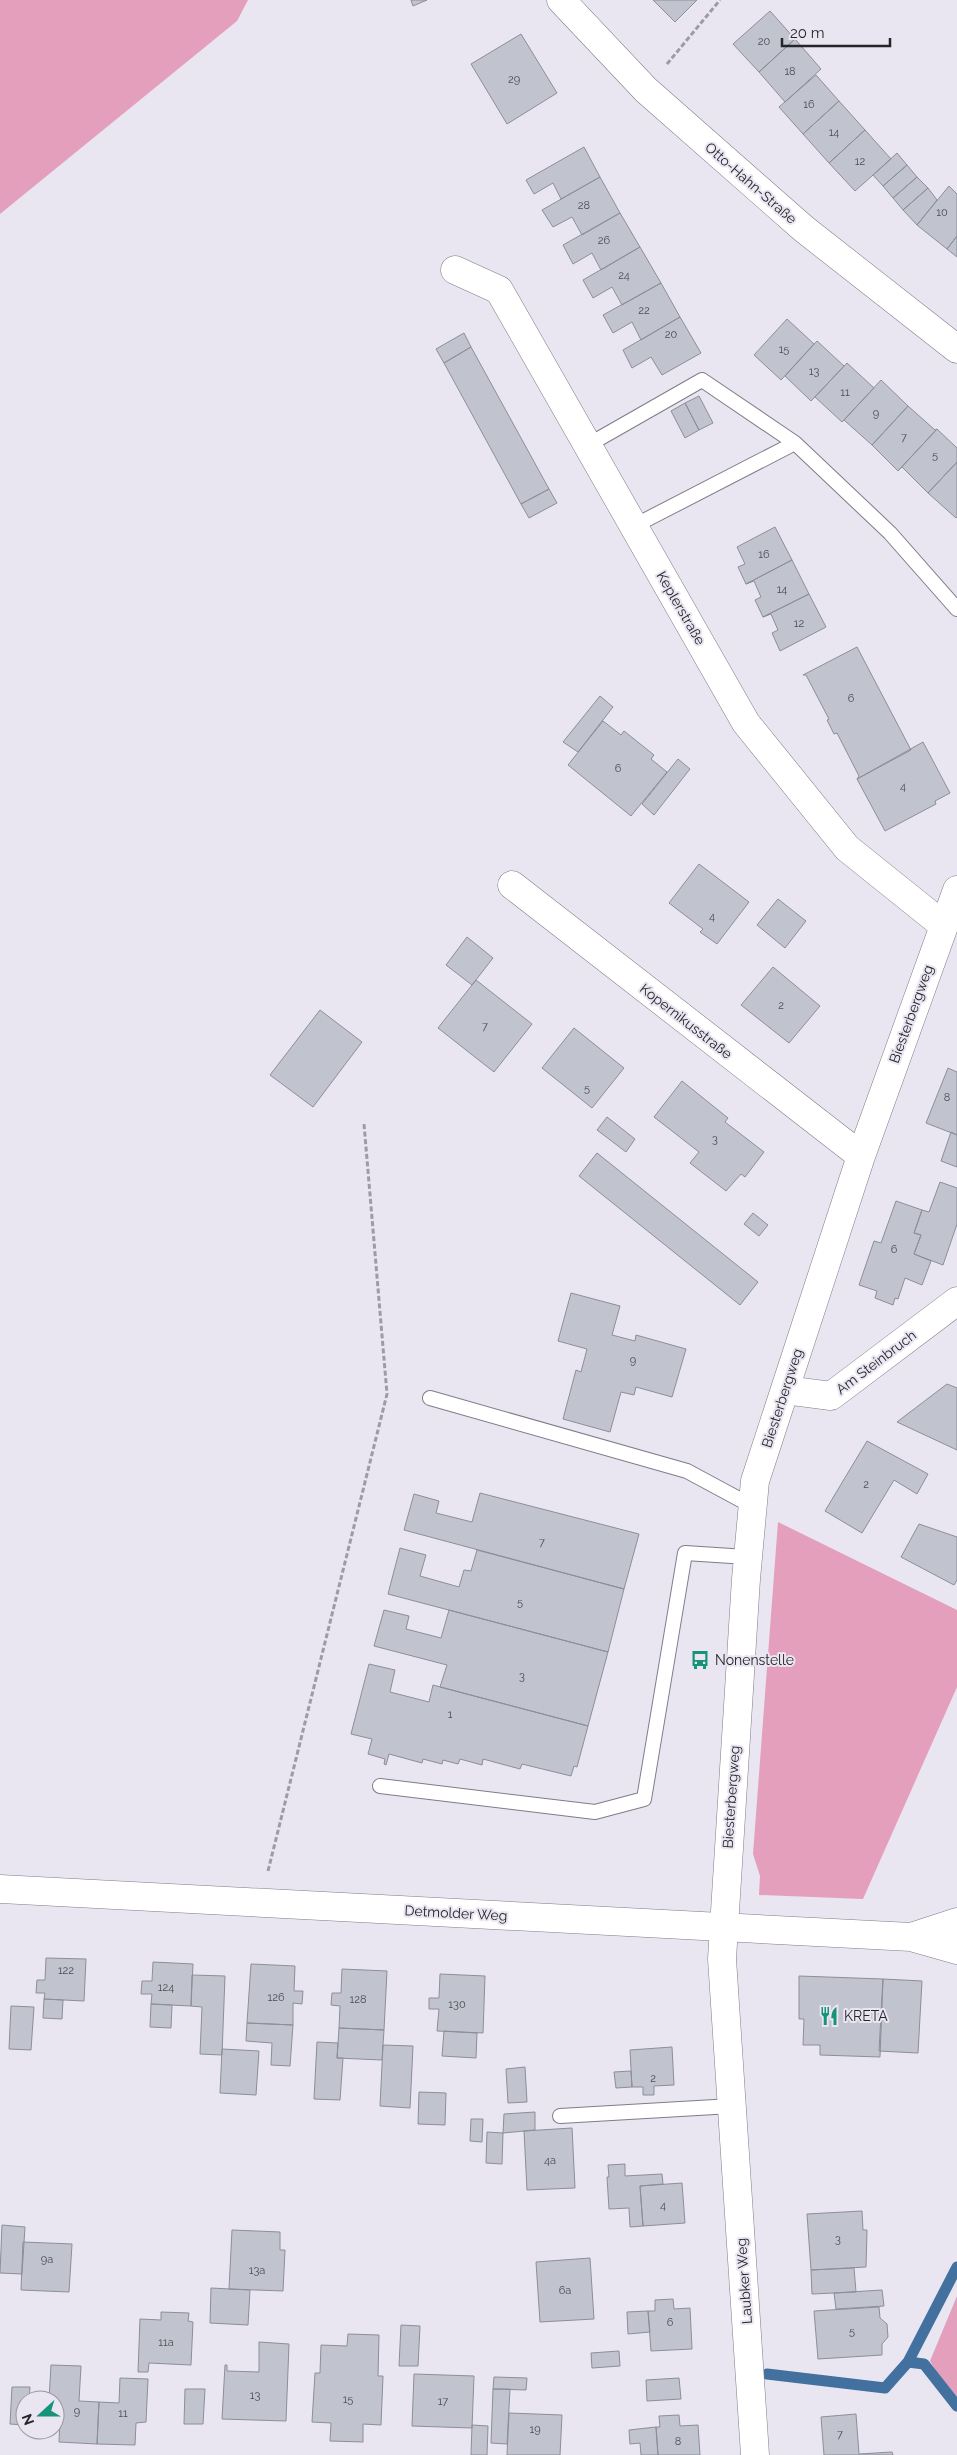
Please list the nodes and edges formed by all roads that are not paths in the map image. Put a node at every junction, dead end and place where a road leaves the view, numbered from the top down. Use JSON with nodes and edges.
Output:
{"nodes":[{"id":1,"x":561,"y":0,"type":"edge"},
{"id":2,"x":455,"y":270,"type":"dead end"},
{"id":3,"x":957,"y":349,"type":"edge"},
{"id":4,"x":795,"y":443,"type":"junction"},
{"id":5,"x":588,"y":445,"type":"junction"},
{"id":6,"x":634,"y":526,"type":"junction"},
{"id":7,"x":957,"y":609,"type":"edge"},
{"id":8,"x":512,"y":885,"type":"dead end"},
{"id":9,"x":957,"y":890,"type":"edge"},
{"id":10,"x":943,"y":925,"type":"junction"},
{"id":11,"x":861,"y":1156,"type":"junction"},
{"id":12,"x":957,"y":1301,"type":"edge"},
{"id":13,"x":785,"y":1390,"type":"junction"},
{"id":14,"x":430,"y":1398,"type":"dead end"},
{"id":15,"x":752,"y":1506,"type":"junction"},
{"id":16,"x":748,"y":1557,"type":"junction"},
{"id":17,"x":380,"y":1786,"type":"dead end"},
{"id":18,"x":0,"y":1889,"type":"edge"},
{"id":19,"x":957,"y":1922,"type":"edge"},
{"id":20,"x":723,"y":1928,"type":"junction"},
{"id":21,"x":911,"y":1937,"type":"junction"},
{"id":22,"x":957,"y":1950,"type":"edge"},
{"id":23,"x":732,"y":2106,"type":"junction"},
{"id":24,"x":560,"y":2116,"type":"dead end"},
{"id":25,"x":755,"y":2455,"type":"edge"}],
"edges":[{"from":1,"to":3,"type":"street","name":"Otto-Hahn-Straße"},
{"from":2,"to":5,"type":"street","name":"Keplerstraße"},
{"from":4,"to":5,"type":"lane"},
{"from":4,"to":6,"type":"lane"},
{"from":4,"to":7,"type":"lane"},
{"from":5,"to":6,"type":"street","name":"Keplerstraße"},
{"from":6,"to":10,"type":"street","name":"Keplerstraße"},
{"from":8,"to":11,"type":"street","name":"Kopernikusstraße"},
{"from":9,"to":10,"type":"street","name":"Biesterbergweg"},
{"from":10,"to":11,"type":"street","name":"Biesterbergweg"},
{"from":11,"to":13,"type":"street","name":"Biesterbergweg"},
{"from":12,"to":13,"type":"street","name":"Am Steinbruch"},
{"from":13,"to":15,"type":"street","name":"Biesterbergweg"},
{"from":14,"to":15,"type":"lane"},
{"from":15,"to":16,"type":"street","name":"Biesterbergweg"},
{"from":16,"to":17,"type":"lane"},
{"from":16,"to":20,"type":"street","name":"Biesterbergweg"},
{"from":18,"to":20,"type":"street","name":"Detmolder Weg"},
{"from":19,"to":21,"type":"street","name":"Detmolder Weg"},
{"from":20,"to":21,"type":"street","name":"Detmolder Weg"},
{"from":20,"to":23,"type":"street","name":"Laubker Weg"},
{"from":21,"to":22,"type":"street","name":"Detmolder Weg"},
{"from":23,"to":24,"type":"lane"},
{"from":23,"to":25,"type":"street","name":"Laubker Weg"}]}
